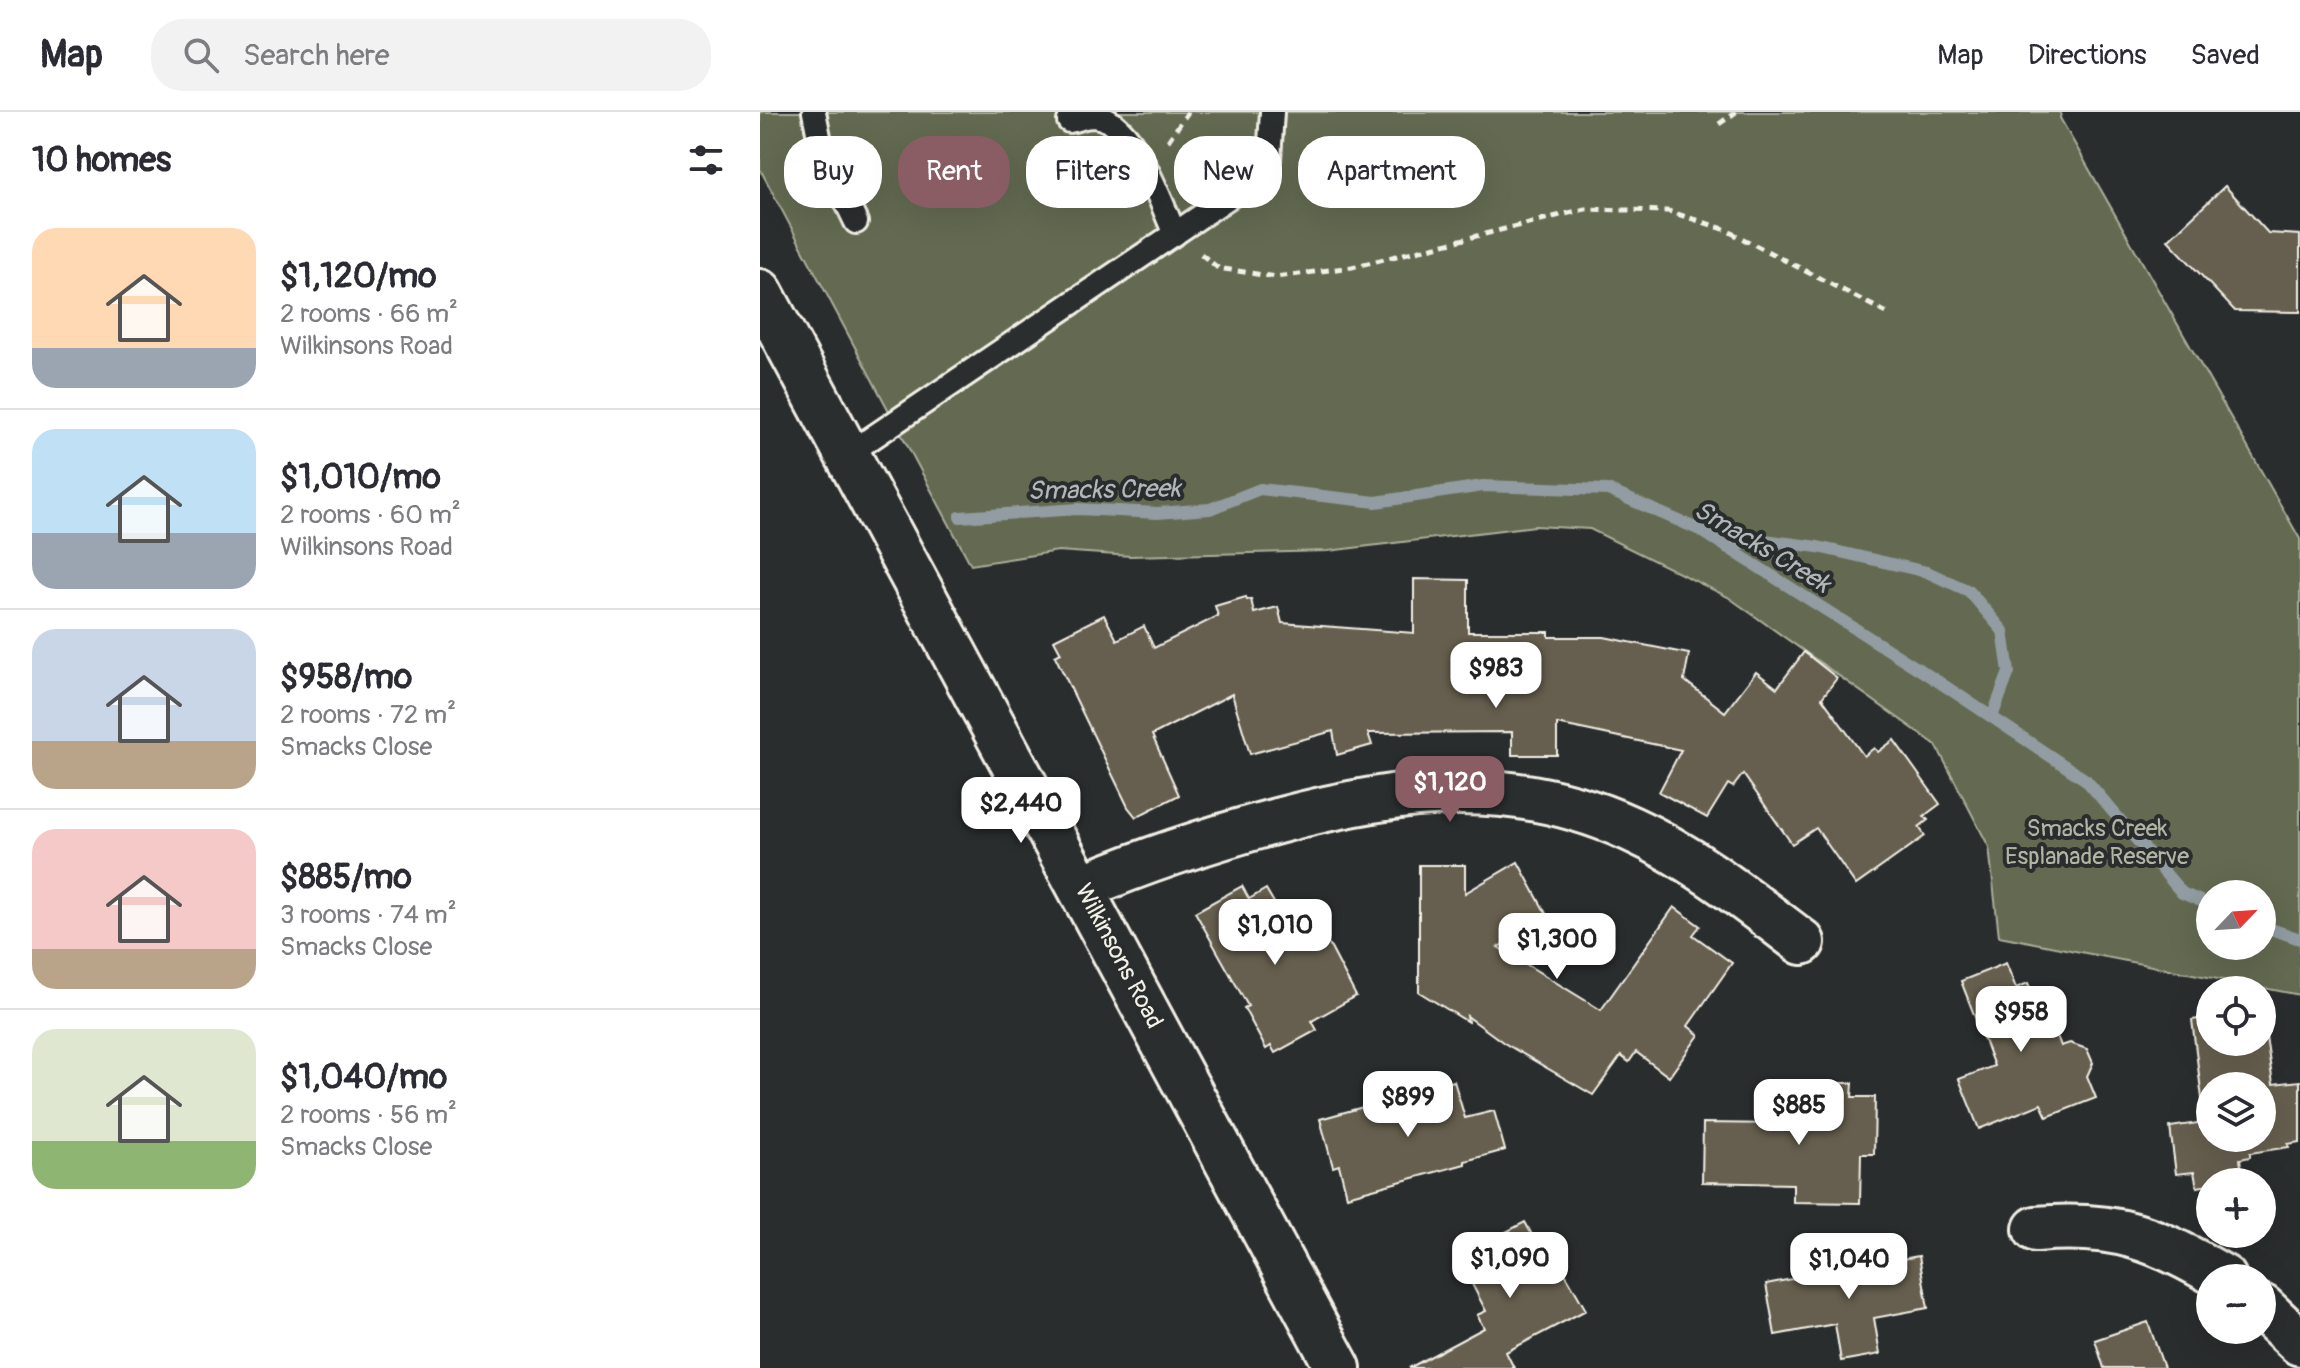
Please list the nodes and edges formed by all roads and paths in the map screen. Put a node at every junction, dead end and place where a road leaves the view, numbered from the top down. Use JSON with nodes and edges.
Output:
{"nodes":[{"id":1,"x":814,"y":112,"type":"edge"},
{"id":2,"x":1272,"y":112,"type":"edge"},
{"id":3,"x":1736,"y":112,"type":"edge"},
{"id":4,"x":1069,"y":121,"type":"dead end"},
{"id":5,"x":1719,"y":124,"type":"dead end"},
{"id":6,"x":856,"y":222,"type":"dead end"},
{"id":7,"x":1175,"y":234,"type":"junction"},
{"id":8,"x":760,"y":292,"type":"edge"},
{"id":9,"x":1887,"y":313,"type":"dead end"},
{"id":10,"x":848,"y":454,"type":"junction"},
{"id":11,"x":1082,"y":887,"type":"junction"},
{"id":12,"x":1802,"y":942,"type":"dead end"},
{"id":13,"x":2036,"y":1229,"type":"dead end"},
{"id":14,"x":2200,"y":1264,"type":"edge"},
{"id":15,"x":2276,"y":1320,"type":"edge"},
{"id":16,"x":2300,"y":1343,"type":"edge"},
{"id":17,"x":1338,"y":1368,"type":"edge"}],
"edges":[{"from":1,"to":6,"type":"lane"},
{"from":2,"to":7,"type":"lane"},
{"from":3,"to":5,"type":"path"},
{"from":4,"to":7,"type":"lane"},
{"from":7,"to":9,"type":"path"},
{"from":7,"to":10,"type":"lane"},
{"from":8,"to":10,"type":"street","name":"Wilkinsons Road"},
{"from":10,"to":11,"type":"street","name":"Wilkinsons Road"},
{"from":11,"to":12,"type":"street"},
{"from":11,"to":17,"type":"street","name":"Wilkinsons Road"},
{"from":13,"to":14,"type":"street"},
{"from":15,"to":16,"type":"street"}]}
